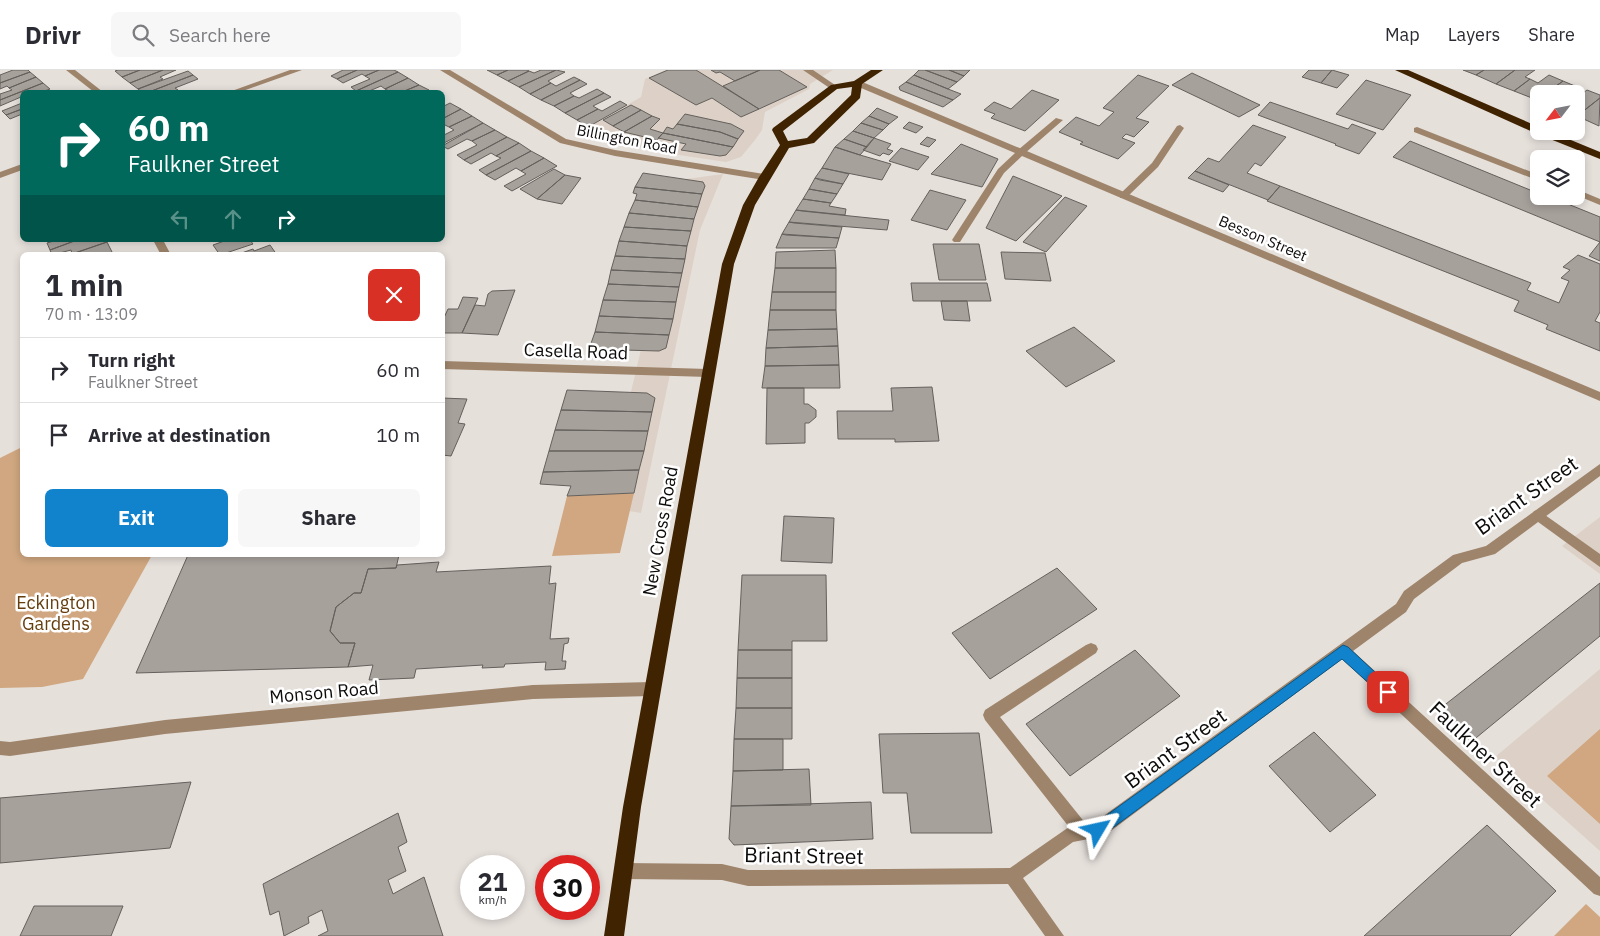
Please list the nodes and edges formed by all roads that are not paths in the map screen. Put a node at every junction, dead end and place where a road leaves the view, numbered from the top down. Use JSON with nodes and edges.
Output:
{"nodes":[{"id":1,"x":70,"y":70,"type":"edge"},
{"id":2,"x":298,"y":70,"type":"edge"},
{"id":3,"x":444,"y":70,"type":"edge"},
{"id":4,"x":807,"y":70,"type":"edge"},
{"id":5,"x":878,"y":70,"type":"edge"},
{"id":6,"x":1400,"y":70,"type":"edge"},
{"id":7,"x":856,"y":84,"type":"junction"},
{"id":8,"x":834,"y":86,"type":"junction"},
{"id":9,"x":97,"y":90,"type":"edge"},
{"id":10,"x":239,"y":90,"type":"edge"},
{"id":11,"x":1059,"y":120,"type":"dead end"},
{"id":12,"x":1530,"y":127,"type":"edge"},
{"id":13,"x":1180,"y":128,"type":"dead end"},
{"id":14,"x":1417,"y":130,"type":"dead end"},
{"id":15,"x":1561,"y":140,"type":"edge"},
{"id":16,"x":785,"y":145,"type":"junction"},
{"id":17,"x":1021,"y":152,"type":"junction"},
{"id":18,"x":1600,"y":156,"type":"edge"},
{"id":19,"x":20,"y":168,"type":"edge"},
{"id":20,"x":1530,"y":174,"type":"edge"},
{"id":21,"x":0,"y":175,"type":"edge"},
{"id":22,"x":764,"y":177,"type":"junction"},
{"id":23,"x":1123,"y":196,"type":"junction"},
{"id":24,"x":1585,"y":196,"type":"edge"},
{"id":25,"x":1600,"y":202,"type":"edge"},
{"id":26,"x":957,"y":240,"type":"dead end"},
{"id":27,"x":445,"y":365,"type":"edge"},
{"id":28,"x":708,"y":373,"type":"junction"},
{"id":29,"x":1600,"y":397,"type":"edge"},
{"id":30,"x":1600,"y":469,"type":"edge"},
{"id":31,"x":1538,"y":515,"type":"junction"},
{"id":32,"x":1600,"y":561,"type":"edge"},
{"id":33,"x":1091,"y":649,"type":"dead end"},
{"id":34,"x":1343,"y":651,"type":"junction"},
{"id":35,"x":652,"y":689,"type":"junction"},
{"id":36,"x":0,"y":748,"type":"edge"},
{"id":37,"x":1083,"y":832,"type":"junction"},
{"id":38,"x":623,"y":871,"type":"junction"},
{"id":39,"x":1012,"y":876,"type":"junction"},
{"id":40,"x":1600,"y":888,"type":"edge"},
{"id":41,"x":614,"y":936,"type":"edge"},
{"id":42,"x":1055,"y":936,"type":"edge"}],
"edges":[{"from":1,"to":9,"type":"street"},
{"from":2,"to":10,"type":"street"},
{"from":3,"to":22,"type":"street","name":"Billington Road"},
{"from":4,"to":8,"type":"street"},
{"from":5,"to":7,"type":"highway"},
{"from":6,"to":12,"type":"highway"},
{"from":7,"to":8,"type":"highway"},
{"from":7,"to":16,"type":"highway"},
{"from":7,"to":17,"type":"street","name":"Besson Street"},
{"from":8,"to":16,"type":"highway"},
{"from":11,"to":17,"type":"street"},
{"from":13,"to":23,"type":"street"},
{"from":14,"to":20,"type":"street"},
{"from":15,"to":18,"type":"highway"},
{"from":16,"to":22,"type":"highway","name":"New Cross Road"},
{"from":17,"to":23,"type":"street","name":"Besson Street"},
{"from":17,"to":26,"type":"street"},
{"from":19,"to":21,"type":"street"},
{"from":22,"to":28,"type":"highway","name":"New Cross Road"},
{"from":23,"to":29,"type":"street","name":"Besson Street"},
{"from":24,"to":25,"type":"street"},
{"from":27,"to":28,"type":"street","name":"Casella Road"},
{"from":28,"to":35,"type":"highway","name":"New Cross Road"},
{"from":30,"to":31,"type":"street","name":"Briant Street"},
{"from":31,"to":32,"type":"street"},
{"from":31,"to":34,"type":"street","name":"Briant Street"},
{"from":33,"to":37,"type":"street"},
{"from":34,"to":37,"type":"street","name":"Briant Street"},
{"from":34,"to":40,"type":"street","name":"Faulkner Street"},
{"from":35,"to":36,"type":"street","name":"Monson Road"},
{"from":35,"to":38,"type":"highway","name":"New Cross Road"},
{"from":37,"to":39,"type":"street","name":"Briant Street"},
{"from":38,"to":39,"type":"street","name":"Briant Street"},
{"from":38,"to":41,"type":"highway","name":"New Cross Road"},
{"from":39,"to":42,"type":"street"}]}
